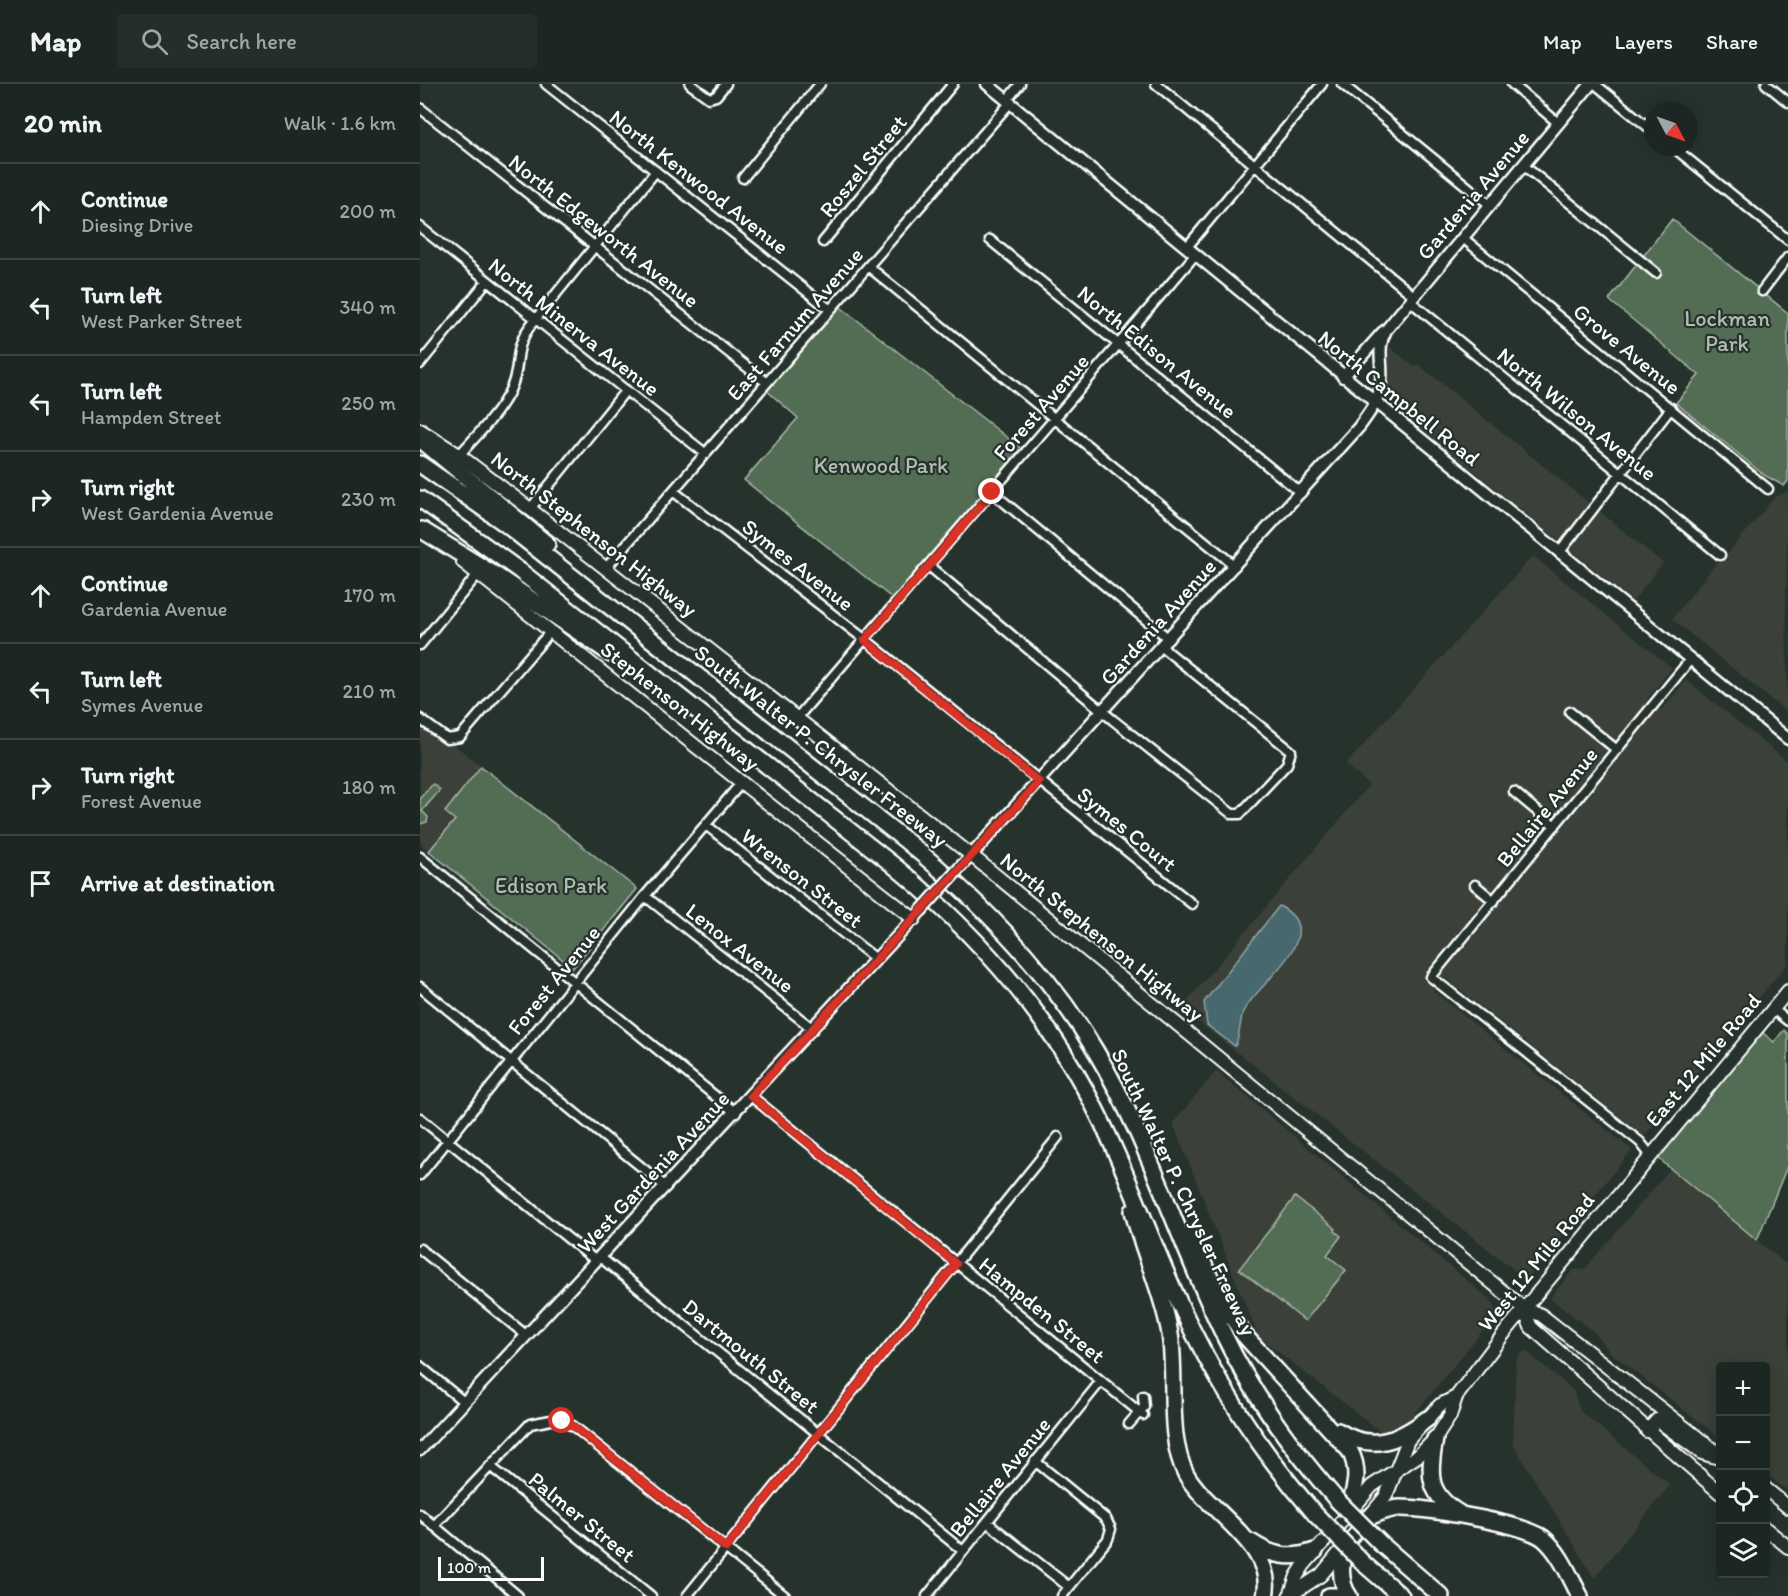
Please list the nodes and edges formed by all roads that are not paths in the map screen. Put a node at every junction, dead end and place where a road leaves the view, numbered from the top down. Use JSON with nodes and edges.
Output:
{"nodes":[{"id":1,"x":546,"y":84,"type":"edge"},
{"id":2,"x":690,"y":84,"type":"edge"},
{"id":3,"x":726,"y":84,"type":"edge"},
{"id":4,"x":820,"y":84,"type":"edge"},
{"id":5,"x":953,"y":84,"type":"edge"},
{"id":6,"x":987,"y":84,"type":"edge"},
{"id":7,"x":1020,"y":84,"type":"edge"},
{"id":8,"x":1156,"y":84,"type":"edge"},
{"id":9,"x":1322,"y":84,"type":"edge"},
{"id":10,"x":1342,"y":84,"type":"edge"},
{"id":11,"x":1512,"y":84,"type":"edge"},
{"id":12,"x":1593,"y":84,"type":"edge"},
{"id":13,"x":1766,"y":84,"type":"edge"},
{"id":14,"x":1009,"y":101,"type":"junction"},
{"id":15,"x":1788,"y":102,"type":"edge"},
{"id":16,"x":420,"y":108,"type":"edge"},
{"id":17,"x":1558,"y":123,"type":"junction"},
{"id":18,"x":1644,"y":124,"type":"edge"},
{"id":19,"x":1684,"y":156,"type":"edge"},
{"id":20,"x":1255,"y":165,"type":"junction"},
{"id":21,"x":1523,"y":165,"type":"junction"},
{"id":22,"x":656,"y":171,"type":"junction"},
{"id":23,"x":743,"y":178,"type":"dead end"},
{"id":24,"x":1490,"y":205,"type":"junction"},
{"id":25,"x":420,"y":227,"type":"edge"},
{"id":26,"x":1462,"y":238,"type":"junction"},
{"id":27,"x":990,"y":240,"type":"dead end"},
{"id":28,"x":1788,"y":240,"type":"edge"},
{"id":29,"x":824,"y":242,"type":"dead end"},
{"id":30,"x":595,"y":246,"type":"junction"},
{"id":31,"x":1191,"y":251,"type":"junction"},
{"id":32,"x":1788,"y":257,"type":"edge"},
{"id":33,"x":869,"y":267,"type":"junction"},
{"id":34,"x":1656,"y":273,"type":"dead end"},
{"id":35,"x":488,"y":281,"type":"junction"},
{"id":36,"x":1762,"y":291,"type":"dead end"},
{"id":37,"x":1412,"y":299,"type":"junction"},
{"id":38,"x":829,"y":309,"type":"junction"},
{"id":39,"x":536,"y":319,"type":"junction"},
{"id":40,"x":1386,"y":330,"type":"junction"},
{"id":41,"x":1119,"y":344,"type":"junction"},
{"id":42,"x":420,"y":364,"type":"edge"},
{"id":43,"x":1343,"y":377,"type":"junction"},
{"id":44,"x":766,"y":382,"type":"junction"},
{"id":45,"x":626,"y":390,"type":"junction"},
{"id":46,"x":1375,"y":404,"type":"junction"},
{"id":47,"x":1671,"y":408,"type":"junction"},
{"id":48,"x":1055,"y":418,"type":"junction"},
{"id":49,"x":420,"y":430,"type":"edge"},
{"id":50,"x":420,"y":439,"type":"edge"},
{"id":51,"x":706,"y":454,"type":"junction"},
{"id":52,"x":459,"y":455,"type":"junction"},
{"id":53,"x":420,"y":464,"type":"edge"},
{"id":54,"x":1622,"y":474,"type":"junction"},
{"id":55,"x":1768,"y":489,"type":"dead end"},
{"id":56,"x":673,"y":490,"type":"junction"},
{"id":57,"x":992,"y":492,"type":"junction"},
{"id":58,"x":1301,"y":493,"type":"junction"},
{"id":59,"x":420,"y":499,"type":"edge"},
{"id":60,"x":530,"y":509,"type":"junction"},
{"id":61,"x":421,"y":529,"type":"edge"},
{"id":62,"x":1559,"y":553,"type":"junction"},
{"id":63,"x":1720,"y":555,"type":"dead end"},
{"id":64,"x":929,"y":566,"type":"junction"},
{"id":65,"x":1235,"y":566,"type":"junction"},
{"id":66,"x":605,"y":569,"type":"junction"},
{"id":67,"x":478,"y":574,"type":"junction"},
{"id":68,"x":624,"y":619,"type":"junction"},
{"id":69,"x":551,"y":631,"type":"junction"},
{"id":70,"x":865,"y":640,"type":"junction"},
{"id":71,"x":1165,"y":643,"type":"junction"},
{"id":72,"x":420,"y":645,"type":"edge"},
{"id":73,"x":1690,"y":660,"type":"junction"},
{"id":74,"x":663,"y":684,"type":"junction"},
{"id":75,"x":1104,"y":711,"type":"junction"},
{"id":76,"x":1570,"y":712,"type":"dead end"},
{"id":77,"x":420,"y":718,"type":"edge"},
{"id":78,"x":796,"y":719,"type":"junction"},
{"id":79,"x":1788,"y":740,"type":"edge"},
{"id":80,"x":1617,"y":750,"type":"junction"},
{"id":81,"x":742,"y":782,"type":"junction"},
{"id":82,"x":1039,"y":782,"type":"junction"},
{"id":83,"x":1514,"y":792,"type":"dead end"},
{"id":84,"x":706,"y":825,"type":"junction"},
{"id":85,"x":1555,"y":826,"type":"junction"},
{"id":86,"x":420,"y":857,"type":"edge"},
{"id":87,"x":967,"y":859,"type":"junction"},
{"id":88,"x":1475,"y":885,"type":"dead end"},
{"id":89,"x":645,"y":896,"type":"junction"},
{"id":90,"x":1494,"y":901,"type":"junction"},
{"id":91,"x":1192,"y":904,"type":"dead end"},
{"id":92,"x":917,"y":916,"type":"junction"},
{"id":93,"x":876,"y":959,"type":"junction"},
{"id":94,"x":575,"y":983,"type":"junction"},
{"id":95,"x":420,"y":987,"type":"edge"},
{"id":96,"x":1788,"y":991,"type":"edge"},
{"id":97,"x":1773,"y":1009,"type":"junction"},
{"id":98,"x":1788,"y":1021,"type":"edge"},
{"id":99,"x":813,"y":1029,"type":"junction"},
{"id":100,"x":512,"y":1061,"type":"junction"},
{"id":101,"x":751,"y":1096,"type":"junction"},
{"id":102,"x":735,"y":1113,"type":"junction"},
{"id":103,"x":420,"y":1118,"type":"edge"},
{"id":104,"x":1058,"y":1137,"type":"dead end"},
{"id":105,"x":448,"y":1140,"type":"junction"},
{"id":106,"x":1651,"y":1156,"type":"junction"},
{"id":107,"x":1150,"y":1158,"type":"junction"},
{"id":108,"x":1124,"y":1170,"type":"junction"},
{"id":109,"x":420,"y":1174,"type":"edge"},
{"id":110,"x":666,"y":1187,"type":"junction"},
{"id":111,"x":420,"y":1249,"type":"edge"},
{"id":112,"x":598,"y":1259,"type":"junction"},
{"id":113,"x":956,"y":1264,"type":"junction"},
{"id":114,"x":1524,"y":1308,"type":"junction"},
{"id":115,"x":527,"y":1336,"type":"junction"},
{"id":116,"x":420,"y":1366,"type":"edge"},
{"id":117,"x":1101,"y":1381,"type":"junction"},
{"id":118,"x":1143,"y":1396,"type":"dead end"},
{"id":119,"x":1456,"y":1397,"type":"junction"},
{"id":120,"x":464,"y":1402,"type":"junction"},
{"id":121,"x":1141,"y":1414,"type":"junction"},
{"id":122,"x":1427,"y":1419,"type":"junction"},
{"id":123,"x":1325,"y":1422,"type":"junction"},
{"id":124,"x":1129,"y":1424,"type":"dead end"},
{"id":125,"x":1647,"y":1431,"type":"junction"},
{"id":126,"x":818,"y":1434,"type":"junction"},
{"id":127,"x":1435,"y":1439,"type":"junction"},
{"id":128,"x":420,"y":1449,"type":"edge"},
{"id":129,"x":1716,"y":1454,"type":"edge"},
{"id":130,"x":1716,"y":1456,"type":"edge"},
{"id":131,"x":1035,"y":1461,"type":"junction"},
{"id":132,"x":490,"y":1466,"type":"junction"},
{"id":133,"x":1398,"y":1468,"type":"junction"},
{"id":134,"x":1716,"y":1488,"type":"edge"},
{"id":135,"x":1770,"y":1492,"type":"edge"},
{"id":136,"x":1788,"y":1507,"type":"edge"},
{"id":137,"x":420,"y":1514,"type":"edge"},
{"id":138,"x":1347,"y":1516,"type":"junction"},
{"id":139,"x":1369,"y":1517,"type":"junction"},
{"id":140,"x":1471,"y":1518,"type":"junction"},
{"id":141,"x":987,"y":1521,"type":"junction"},
{"id":142,"x":434,"y":1526,"type":"junction"},
{"id":143,"x":1770,"y":1532,"type":"edge"},
{"id":144,"x":1244,"y":1537,"type":"junction"},
{"id":145,"x":1346,"y":1543,"type":"junction"},
{"id":146,"x":1788,"y":1546,"type":"edge"},
{"id":147,"x":726,"y":1548,"type":"junction"},
{"id":148,"x":963,"y":1551,"type":"junction"},
{"id":149,"x":1315,"y":1551,"type":"junction"},
{"id":150,"x":1068,"y":1587,"type":"junction"},
{"id":151,"x":518,"y":1596,"type":"edge"},
{"id":152,"x":651,"y":1596,"type":"edge"},
{"id":153,"x":687,"y":1596,"type":"edge"},
{"id":154,"x":785,"y":1596,"type":"edge"},
{"id":155,"x":927,"y":1596,"type":"edge"},
{"id":156,"x":1062,"y":1596,"type":"edge"},
{"id":157,"x":1265,"y":1596,"type":"edge"},
{"id":158,"x":1290,"y":1596,"type":"edge"},
{"id":159,"x":1329,"y":1596,"type":"edge"},
{"id":160,"x":1340,"y":1596,"type":"edge"},
{"id":161,"x":1349,"y":1596,"type":"edge"},
{"id":162,"x":1401,"y":1596,"type":"edge"},
{"id":163,"x":1441,"y":1596,"type":"edge"},
{"id":164,"x":1580,"y":1596,"type":"edge"}],
"edges":[{"from":1,"to":22,"type":"street","name":"North Kenwood Avenue"},
{"from":2,"to":3,"type":"street"},
{"from":4,"to":23,"type":"street"},
{"from":5,"to":29,"type":"street","name":"Roszel Street"},
{"from":6,"to":14,"type":"street","name":"North Campbell Road"},
{"from":7,"to":14,"type":"street","name":"East Farnum Avenue"},
{"from":8,"to":20,"type":"street","name":"North Wilson Avenue"},
{"from":9,"to":20,"type":"street","name":"Forest Avenue"},
{"from":10,"to":24,"type":"street"},
{"from":11,"to":17,"type":"street"},
{"from":12,"to":17,"type":"street","name":"Gardenia Avenue"},
{"from":12,"to":18,"type":"street"},
{"from":13,"to":15,"type":"street"},
{"from":14,"to":31,"type":"street","name":"North Campbell Road"},
{"from":14,"to":33,"type":"street","name":"East Farnum Avenue"},
{"from":16,"to":30,"type":"street","name":"North Edgeworth Avenue"},
{"from":17,"to":21,"type":"street","name":"Gardenia Avenue"},
{"from":19,"to":28,"type":"street"},
{"from":20,"to":31,"type":"street","name":"Forest Avenue"},
{"from":20,"to":37,"type":"street","name":"North Wilson Avenue"},
{"from":21,"to":24,"type":"street","name":"Gardenia Avenue"},
{"from":21,"to":34,"type":"street"},
{"from":22,"to":30,"type":"street"},
{"from":22,"to":38,"type":"street","name":"North Kenwood Avenue"},
{"from":24,"to":26,"type":"street","name":"Gardenia Avenue"},
{"from":25,"to":35,"type":"street","name":"North Minerva Avenue"},
{"from":26,"to":37,"type":"street","name":"Gardenia Avenue"},
{"from":26,"to":47,"type":"street","name":"Grove Avenue"},
{"from":27,"to":41,"type":"street","name":"North Edison Avenue"},
{"from":30,"to":39,"type":"street"},
{"from":30,"to":44,"type":"street","name":"North Edgeworth Avenue"},
{"from":31,"to":41,"type":"street","name":"Forest Avenue"},
{"from":31,"to":43,"type":"street","name":"North Campbell Road"},
{"from":32,"to":36,"type":"street"},
{"from":33,"to":38,"type":"street","name":"East Farnum Avenue"},
{"from":33,"to":48,"type":"street"},
{"from":35,"to":39,"type":"street","name":"North Minerva Avenue"},
{"from":35,"to":42,"type":"street"},
{"from":37,"to":40,"type":"street","name":"Gardenia Avenue"},
{"from":37,"to":54,"type":"street","name":"North Wilson Avenue"},
{"from":38,"to":44,"type":"street","name":"East Farnum Avenue"},
{"from":39,"to":45,"type":"street","name":"North Minerva Avenue"},
{"from":39,"to":52,"type":"street"},
{"from":40,"to":43,"type":"street","name":"Gardenia Avenue"},
{"from":40,"to":46,"type":"street","name":"Gardenia Avenue"},
{"from":41,"to":48,"type":"street","name":"Forest Avenue"},
{"from":41,"to":58,"type":"street","name":"North Edison Avenue"},
{"from":43,"to":46,"type":"street","name":"North Campbell Road"},
{"from":44,"to":51,"type":"street","name":"East Farnum Avenue"},
{"from":45,"to":51,"type":"street","name":"North Minerva Avenue"},
{"from":45,"to":60,"type":"street"},
{"from":46,"to":58,"type":"street","name":"Gardenia Avenue"},
{"from":46,"to":62,"type":"street","name":"North Campbell Road"},
{"from":47,"to":54,"type":"street"},
{"from":47,"to":55,"type":"street","name":"Grove Avenue"},
{"from":48,"to":57,"type":"street","name":"Forest Avenue"},
{"from":48,"to":65,"type":"street"},
{"from":49,"to":52,"type":"main road","name":"North Stephenson Highway"},
{"from":50,"to":68,"type":"highway"},
{"from":51,"to":56,"type":"street","name":"East Farnum Avenue"},
{"from":52,"to":60,"type":"main road","name":"North Stephenson Highway"},
{"from":53,"to":68,"type":"highway","name":"South Walter P. Chrysler Freeway"},
{"from":54,"to":62,"type":"street"},
{"from":54,"to":63,"type":"street","name":"North Wilson Avenue"},
{"from":56,"to":66,"type":"street","name":"East Farnum Avenue"},
{"from":56,"to":70,"type":"street","name":"Symes Avenue"},
{"from":57,"to":64,"type":"street","name":"Forest Avenue"},
{"from":57,"to":71,"type":"street"},
{"from":58,"to":65,"type":"street","name":"Gardenia Avenue"},
{"from":59,"to":74,"type":"highway"},
{"from":60,"to":66,"type":"main road","name":"North Stephenson Highway"},
{"from":61,"to":67,"type":"main road","name":"Stephenson Highway"},
{"from":61,"to":74,"type":"highway"},
{"from":62,"to":73,"type":"street","name":"North Campbell Road"},
{"from":64,"to":70,"type":"street","name":"Forest Avenue"},
{"from":64,"to":75,"type":"street"},
{"from":65,"to":71,"type":"street","name":"Gardenia Avenue"},
{"from":66,"to":78,"type":"main road","name":"North Stephenson Highway"},
{"from":67,"to":69,"type":"main road","name":"Stephenson Highway"},
{"from":67,"to":72,"type":"street"},
{"from":68,"to":107,"type":"highway","name":"South Walter P. Chrysler Freeway"},
{"from":69,"to":77,"type":"street"},
{"from":69,"to":81,"type":"main road","name":"Stephenson Highway"},
{"from":70,"to":78,"type":"street","name":"Forest Avenue"},
{"from":70,"to":82,"type":"street","name":"Symes Avenue"},
{"from":71,"to":75,"type":"street","name":"Gardenia Avenue"},
{"from":71,"to":75,"type":"street"},
{"from":73,"to":79,"type":"street","name":"North Campbell Road"},
{"from":73,"to":80,"type":"street","name":"Bellaire Avenue"},
{"from":74,"to":108,"type":"highway"},
{"from":75,"to":82,"type":"street","name":"Gardenia Avenue"},
{"from":76,"to":80,"type":"street"},
{"from":78,"to":87,"type":"main road","name":"North Stephenson Highway"},
{"from":80,"to":85,"type":"street","name":"Bellaire Avenue"},
{"from":81,"to":84,"type":"street","name":"Forest Avenue"},
{"from":81,"to":92,"type":"main road","name":"Stephenson Highway"},
{"from":82,"to":87,"type":"street","name":"Gardenia Avenue"},
{"from":82,"to":91,"type":"street","name":"Symes Court"},
{"from":83,"to":85,"type":"street"},
{"from":84,"to":89,"type":"street","name":"Forest Avenue"},
{"from":84,"to":93,"type":"street","name":"Wrenson Street"},
{"from":85,"to":90,"type":"street","name":"Bellaire Avenue"},
{"from":86,"to":94,"type":"street"},
{"from":87,"to":92,"type":"street","name":"Gardenia Avenue","bridge":true},
{"from":87,"to":114,"type":"main road","name":"North Stephenson Highway"},
{"from":88,"to":90,"type":"street"},
{"from":89,"to":94,"type":"street","name":"Forest Avenue"},
{"from":89,"to":99,"type":"street","name":"Lenox Avenue"},
{"from":90,"to":106,"type":"street","name":"Bellaire Avenue"},
{"from":92,"to":93,"type":"street","name":"West Gardenia Avenue"},
{"from":93,"to":99,"type":"street","name":"West Gardenia Avenue"},
{"from":94,"to":100,"type":"street","name":"Forest Avenue"},
{"from":94,"to":102,"type":"street"},
{"from":95,"to":100,"type":"street"},
{"from":96,"to":97,"type":"main road","name":"East 12 Mile Road"},
{"from":97,"to":98,"type":"street"},
{"from":97,"to":106,"type":"main road","name":"East 12 Mile Road"},
{"from":99,"to":101,"type":"street","name":"West Gardenia Avenue"},
{"from":100,"to":105,"type":"street","name":"Forest Avenue"},
{"from":100,"to":110,"type":"street"},
{"from":101,"to":102,"type":"street","name":"West Gardenia Avenue"},
{"from":101,"to":113,"type":"street","name":"Hampden Street"},
{"from":102,"to":110,"type":"street","name":"West Gardenia Avenue"},
{"from":103,"to":105,"type":"street","name":"Dartmouth Street"},
{"from":104,"to":113,"type":"street"},
{"from":105,"to":109,"type":"street","name":"Forest Avenue"},
{"from":105,"to":112,"type":"street","name":"Dartmouth Street"},
{"from":106,"to":114,"type":"main road","name":"West 12 Mile Road"},
{"from":107,"to":123,"type":"highway"},
{"from":107,"to":163,"type":"highway","name":"South Walter P. Chrysler Freeway","bridge":true},
{"from":108,"to":144,"type":"highway"},
{"from":108,"to":162,"type":"highway","bridge":true},
{"from":110,"to":112,"type":"street","name":"West Gardenia Avenue"},
{"from":111,"to":115,"type":"street"},
{"from":112,"to":115,"type":"street","name":"West Gardenia Avenue"},
{"from":112,"to":126,"type":"street","name":"Dartmouth Street"},
{"from":113,"to":117,"type":"street","name":"Hampden Street"},
{"from":113,"to":126,"type":"street"},
{"from":114,"to":119,"type":"main road","name":"West 12 Mile Road"},
{"from":114,"to":125,"type":"main road","name":"North Stephenson Highway"},
{"from":114,"to":129,"type":"main road","name":"North Stephenson Highway"},
{"from":115,"to":120,"type":"street","name":"West Gardenia Avenue"},
{"from":116,"to":120,"type":"street"},
{"from":117,"to":121,"type":"street","name":"Hampden Street"},
{"from":117,"to":131,"type":"street","name":"Bellaire Avenue"},
{"from":118,"to":121,"type":"street"},
{"from":119,"to":122,"type":"main road","name":"West 12 Mile Road"},
{"from":119,"to":127,"type":"main road","name":"West 12 Mile Road"},
{"from":120,"to":128,"type":"street","name":"West Gardenia Avenue"},
{"from":121,"to":124,"type":"street"},
{"from":122,"to":123,"type":"highway"},
{"from":122,"to":133,"type":"main road","name":"West 12 Mile Road"},
{"from":123,"to":138,"type":"highway"},
{"from":125,"to":130,"type":"main road"},
{"from":125,"to":134,"type":"main road","name":"North Stephenson Highway"},
{"from":126,"to":147,"type":"street"},
{"from":126,"to":148,"type":"street","name":"Dartmouth Street"},
{"from":127,"to":133,"type":"main road","name":"West 12 Mile Road"},
{"from":127,"to":140,"type":"highway"},
{"from":131,"to":141,"type":"street","name":"Bellaire Avenue"},
{"from":131,"to":150,"type":"street"},
{"from":132,"to":142,"type":"street"},
{"from":132,"to":147,"type":"street"},
{"from":132,"to":152,"type":"street","name":"Palmer Street"},
{"from":133,"to":138,"type":"main road","name":"West 12 Mile Road"},
{"from":133,"to":139,"type":"main road","name":"West 12 Mile Road"},
{"from":135,"to":136,"type":"main road"},
{"from":137,"to":142,"type":"street"},
{"from":138,"to":149,"type":"main road","name":"West 12 Mile Road"},
{"from":139,"to":140,"type":"highway"},
{"from":139,"to":145,"type":"main road","name":"West 12 Mile Road"},
{"from":140,"to":164,"type":"highway"},
{"from":141,"to":148,"type":"street","name":"Bellaire Avenue"},
{"from":141,"to":150,"type":"street"},
{"from":142,"to":151,"type":"street"},
{"from":143,"to":146,"type":"main road"},
{"from":144,"to":149,"type":"highway"},
{"from":144,"to":157,"type":"highway"},
{"from":145,"to":158,"type":"main road","name":"West 12 Mile Road"},
{"from":145,"to":161,"type":"highway"},
{"from":147,"to":153,"type":"street"},
{"from":147,"to":154,"type":"street"},
{"from":148,"to":155,"type":"street","name":"Bellaire Avenue"},
{"from":149,"to":158,"type":"main road","name":"West 12 Mile Road"},
{"from":150,"to":156,"type":"street"},
{"from":159,"to":160,"type":"highway"}]}
